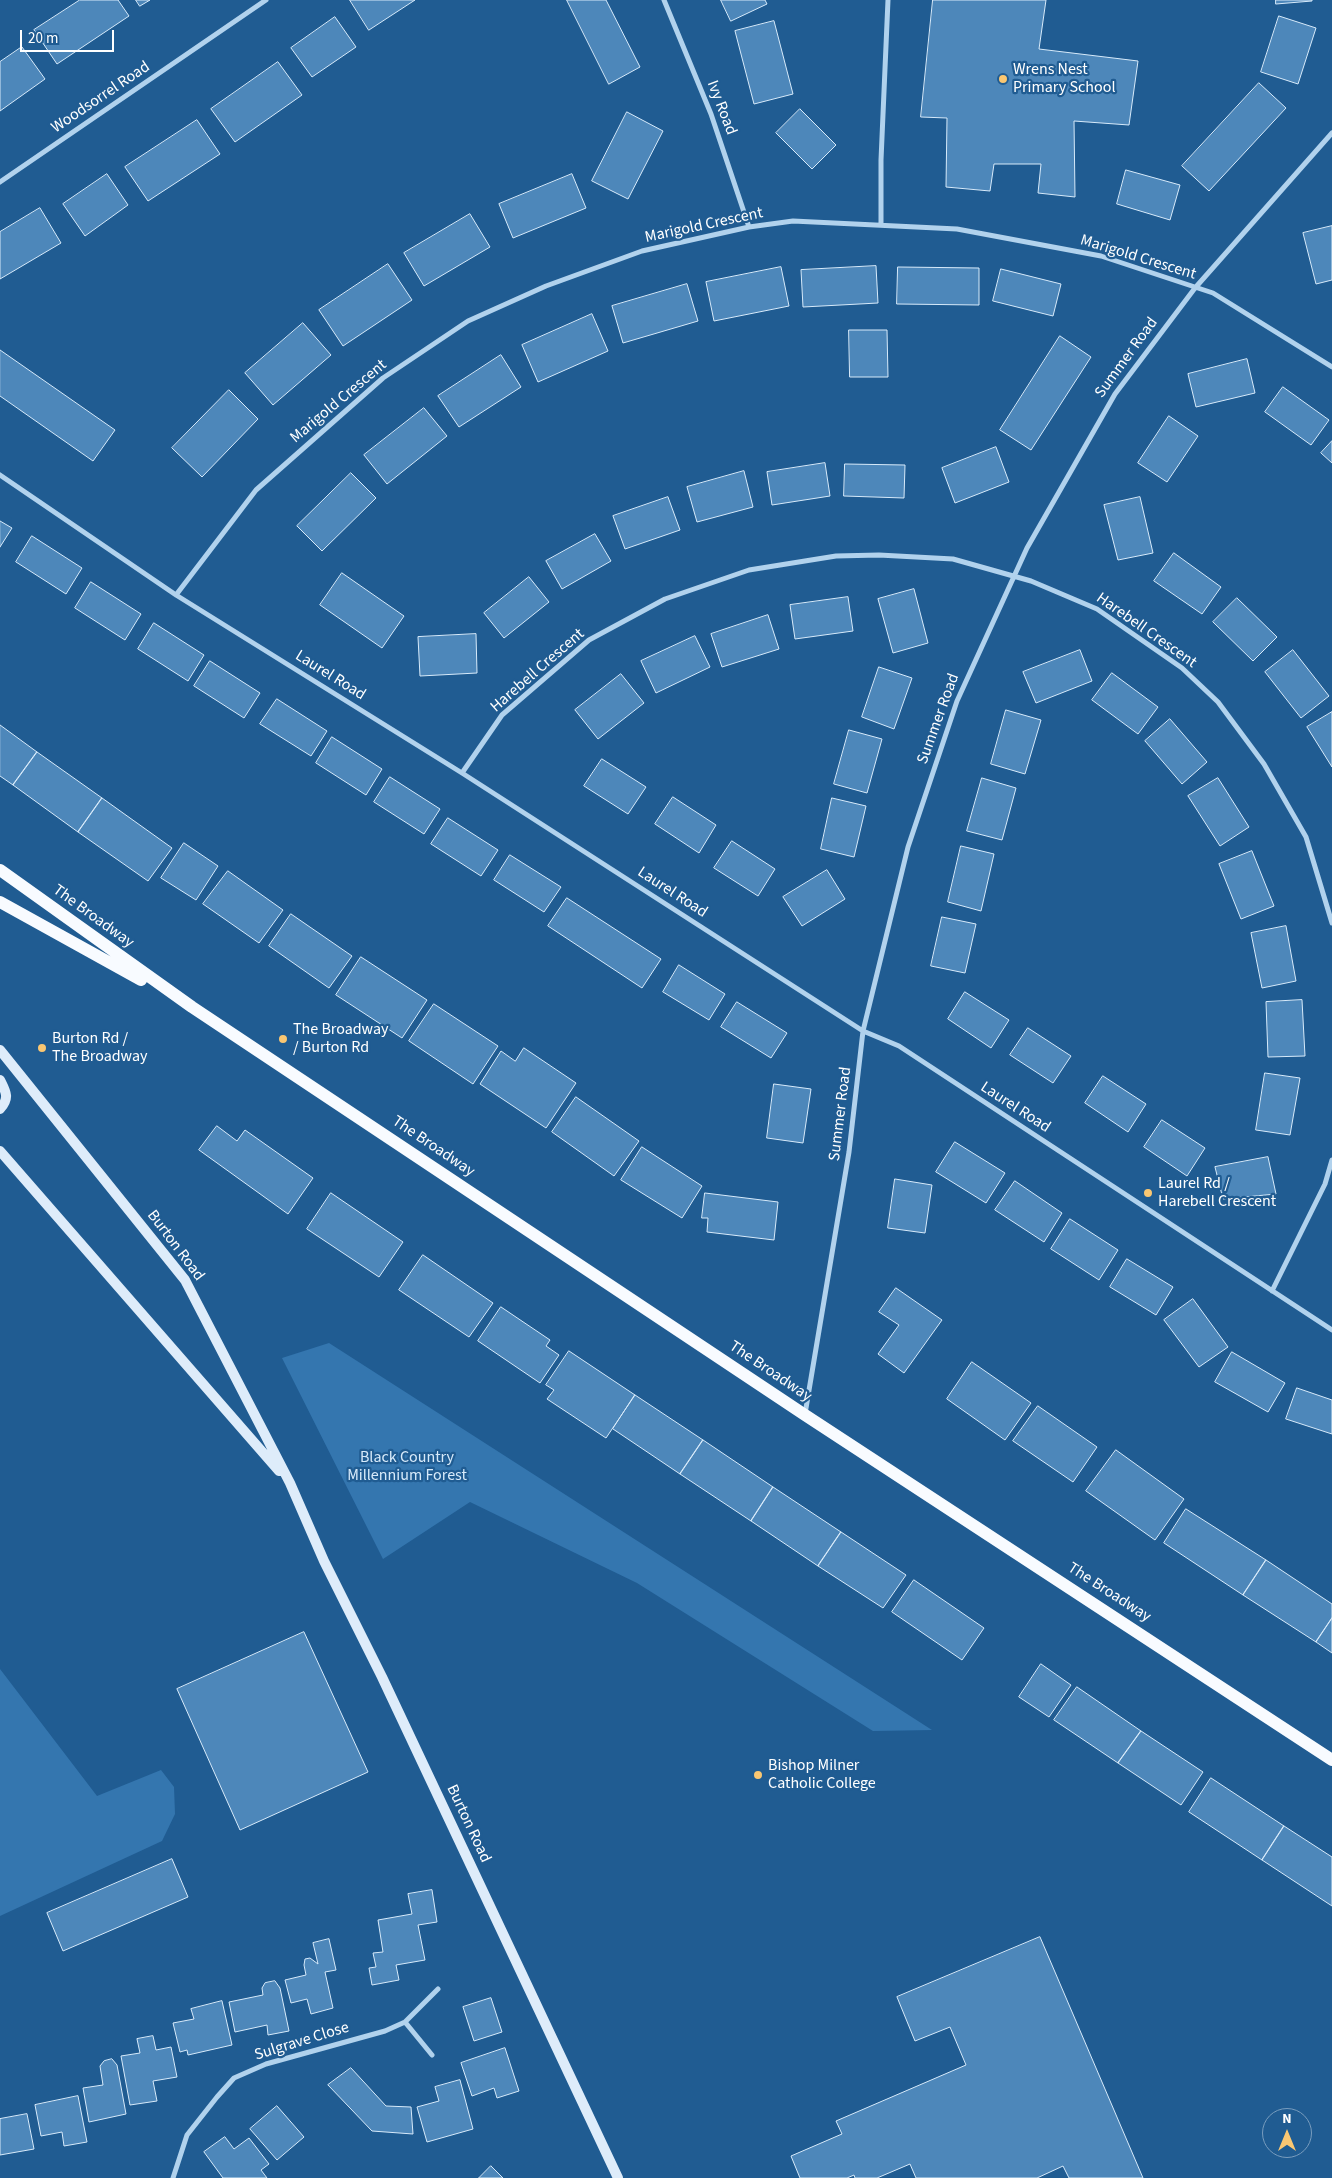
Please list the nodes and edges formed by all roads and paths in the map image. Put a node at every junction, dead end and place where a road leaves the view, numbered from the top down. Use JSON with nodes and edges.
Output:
{"nodes":[{"id":1,"x":266,"y":0,"type":"edge"},
{"id":2,"x":664,"y":0,"type":"edge"},
{"id":3,"x":888,"y":0,"type":"edge"},
{"id":4,"x":1332,"y":133,"type":"edge"},
{"id":5,"x":0,"y":182,"type":"edge"},
{"id":6,"x":881,"y":224,"type":"junction"},
{"id":7,"x":749,"y":227,"type":"junction"},
{"id":8,"x":1195,"y":288,"type":"junction"},
{"id":9,"x":1332,"y":367,"type":"edge"},
{"id":10,"x":0,"y":474,"type":"edge"},
{"id":11,"x":1013,"y":576,"type":"junction"},
{"id":12,"x":176,"y":595,"type":"junction"},
{"id":13,"x":462,"y":773,"type":"junction"},
{"id":14,"x":0,"y":870,"type":"edge"},
{"id":15,"x":0,"y":902,"type":"edge"},
{"id":16,"x":1332,"y":923,"type":"edge"},
{"id":17,"x":192,"y":1007,"type":"junction"},
{"id":18,"x":863,"y":1031,"type":"junction"},
{"id":19,"x":0,"y":1050,"type":"edge"},
{"id":20,"x":0,"y":1080,"type":"edge"},
{"id":21,"x":0,"y":1109,"type":"edge"},
{"id":22,"x":0,"y":1151,"type":"edge"},
{"id":23,"x":1332,"y":1160,"type":"edge"},
{"id":24,"x":1272,"y":1291,"type":"junction"},
{"id":25,"x":1332,"y":1330,"type":"edge"},
{"id":26,"x":805,"y":1415,"type":"junction"},
{"id":27,"x":290,"y":1483,"type":"junction"},
{"id":28,"x":1332,"y":1760,"type":"edge"},
{"id":29,"x":438,"y":1989,"type":"dead end"},
{"id":30,"x":405,"y":2022,"type":"junction"},
{"id":31,"x":432,"y":2055,"type":"dead end"},
{"id":32,"x":173,"y":2178,"type":"edge"},
{"id":33,"x":618,"y":2178,"type":"edge"}],
"edges":[{"from":1,"to":5,"type":"street","name":"Woodsorrel Road"},
{"from":2,"to":7,"type":"street","name":"Ivy Road"},
{"from":3,"to":6,"type":"street"},
{"from":4,"to":8,"type":"street","name":"Summer Road"},
{"from":6,"to":7,"type":"street","name":"Marigold Crescent"},
{"from":6,"to":8,"type":"street","name":"Marigold Crescent"},
{"from":7,"to":12,"type":"street","name":"Marigold Crescent"},
{"from":8,"to":9,"type":"street","name":"Marigold Crescent"},
{"from":8,"to":11,"type":"street","name":"Summer Road"},
{"from":10,"to":12,"type":"street","name":"Laurel Road"},
{"from":11,"to":13,"type":"street","name":"Harebell Crescent"},
{"from":11,"to":16,"type":"street","name":"Harebell Crescent"},
{"from":11,"to":18,"type":"street","name":"Summer Road"},
{"from":12,"to":13,"type":"street","name":"Laurel Road"},
{"from":13,"to":18,"type":"street","name":"Laurel Road"},
{"from":14,"to":17,"type":"main road","name":"The Broadway"},
{"from":15,"to":17,"type":"main road","name":"The Broadway"},
{"from":17,"to":26,"type":"main road","name":"The Broadway"},
{"from":18,"to":24,"type":"street","name":"Laurel Road"},
{"from":18,"to":26,"type":"street","name":"Summer Road"},
{"from":19,"to":27,"type":"main road","name":"Burton Road"},
{"from":20,"to":21,"type":"main road"},
{"from":22,"to":27,"type":"main road","name":"Burton Road"},
{"from":23,"to":24,"type":"street"},
{"from":24,"to":25,"type":"street","name":"Laurel Road"},
{"from":26,"to":28,"type":"main road","name":"The Broadway"},
{"from":27,"to":33,"type":"main road","name":"Burton Road"},
{"from":29,"to":30,"type":"street","name":"Sulgrave Close"},
{"from":30,"to":31,"type":"street"},
{"from":30,"to":32,"type":"street","name":"Sulgrave Close"}]}
